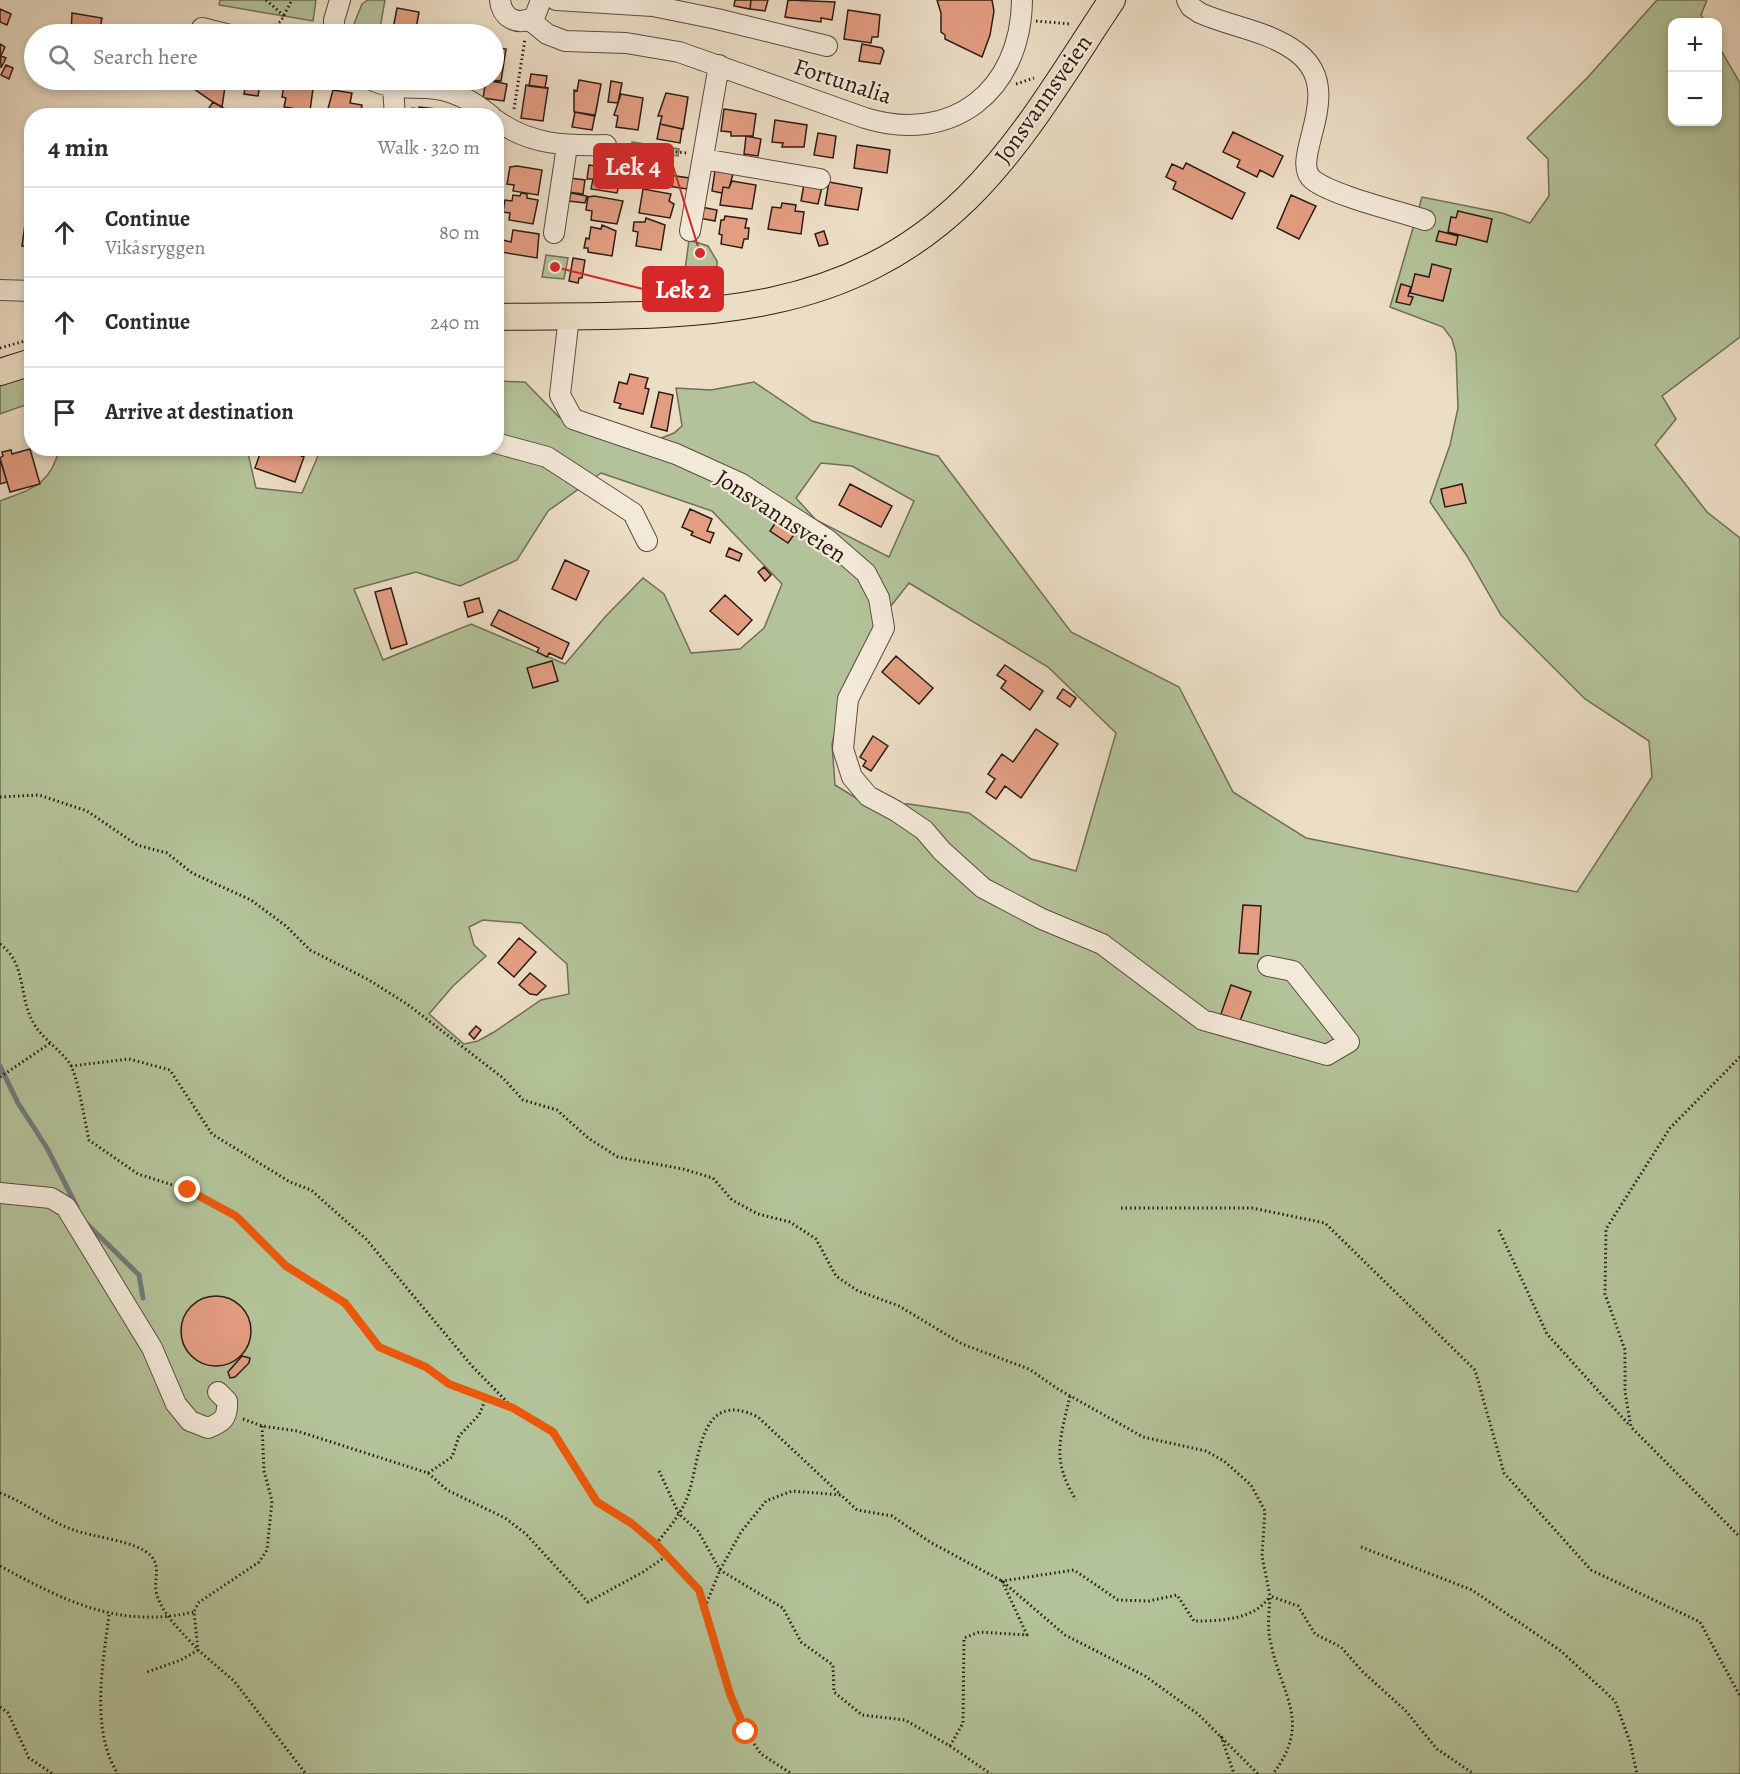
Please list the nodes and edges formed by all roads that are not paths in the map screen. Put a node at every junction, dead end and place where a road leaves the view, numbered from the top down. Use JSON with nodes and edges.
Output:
{"nodes":[{"id":1,"x":340,"y":0,"type":"edge"},
{"id":2,"x":500,"y":0,"type":"edge"},
{"id":3,"x":542,"y":0,"type":"edge"},
{"id":4,"x":556,"y":0,"type":"edge"},
{"id":5,"x":1112,"y":0,"type":"edge"},
{"id":6,"x":1187,"y":0,"type":"edge"},
{"id":7,"x":1022,"y":10,"type":"edge"},
{"id":8,"x":530,"y":20,"type":"junction"},
{"id":9,"x":334,"y":24,"type":"edge"},
{"id":10,"x":827,"y":46,"type":"dead end"},
{"id":11,"x":718,"y":65,"type":"junction"},
{"id":12,"x":393,"y":90,"type":"edge"},
{"id":13,"x":435,"y":90,"type":"edge"},
{"id":14,"x":394,"y":108,"type":"edge"},
{"id":15,"x":480,"y":108,"type":"edge"},
{"id":16,"x":504,"y":125,"type":"edge"},
{"id":17,"x":606,"y":145,"type":"road end"},
{"id":18,"x":567,"y":146,"type":"junction"},
{"id":19,"x":703,"y":159,"type":"junction"},
{"id":20,"x":820,"y":179,"type":"dead end"},
{"id":21,"x":1425,"y":220,"type":"dead end"},
{"id":22,"x":690,"y":231,"type":"dead end"},
{"id":23,"x":554,"y":233,"type":"dead end"},
{"id":24,"x":0,"y":290,"type":"edge"},
{"id":25,"x":24,"y":291,"type":"edge"},
{"id":26,"x":569,"y":316,"type":"junction"},
{"id":27,"x":504,"y":317,"type":"edge"},
{"id":28,"x":24,"y":364,"type":"edge"},
{"id":29,"x":0,"y":372,"type":"edge"},
{"id":30,"x":504,"y":445,"type":"edge"},
{"id":31,"x":647,"y":541,"type":"dead end"},
{"id":32,"x":1268,"y":966,"type":"dead end"},
{"id":33,"x":0,"y":1193,"type":"edge"},
{"id":34,"x":218,"y":1392,"type":"dead end"}],
"edges":[{"from":1,"to":9,"type":"street"},
{"from":2,"to":8,"type":"street","name":"Fortunalia"},
{"from":3,"to":8,"type":"street"},
{"from":4,"to":10,"type":"street","name":"Fortunalia"},
{"from":5,"to":26,"type":"main road","name":"Jonsvannsveien"},
{"from":6,"to":21,"type":"street"},
{"from":7,"to":11,"type":"street","name":"Fortunalia"},
{"from":8,"to":11,"type":"street","name":"Fortunalia"},
{"from":11,"to":19,"type":"street"},
{"from":12,"to":14,"type":"street"},
{"from":13,"to":15,"type":"street"},
{"from":16,"to":18,"type":"street"},
{"from":17,"to":18,"type":"street"},
{"from":18,"to":23,"type":"street"},
{"from":19,"to":20,"type":"street"},
{"from":19,"to":22,"type":"street"},
{"from":24,"to":25,"type":"street"},
{"from":26,"to":27,"type":"main road","name":"Jonsvannsveien"},
{"from":26,"to":32,"type":"street","name":"Jonsvannsveien"},
{"from":28,"to":29,"type":"main road"},
{"from":30,"to":31,"type":"street"},
{"from":33,"to":34,"type":"street"}]}
